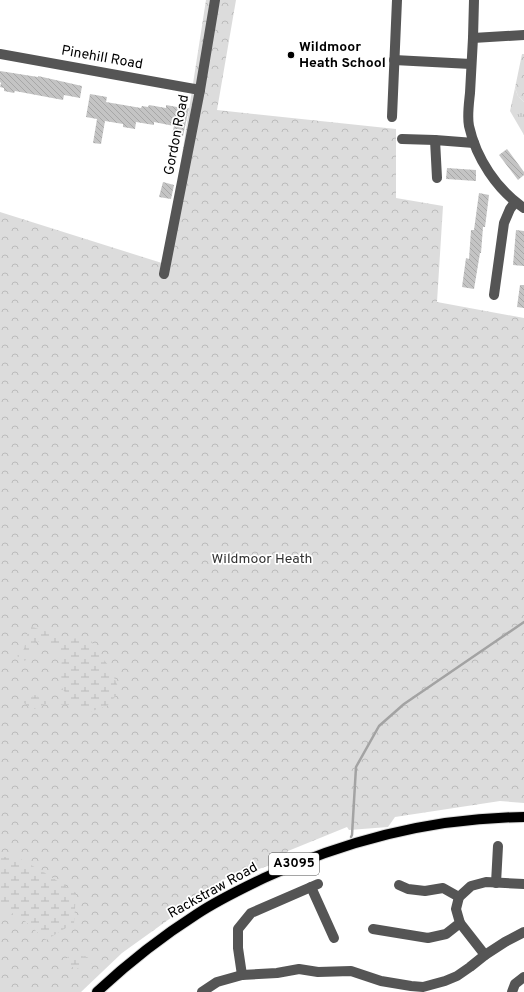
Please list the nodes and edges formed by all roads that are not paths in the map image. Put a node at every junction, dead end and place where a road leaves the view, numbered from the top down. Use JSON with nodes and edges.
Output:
{"nodes":[{"id":1,"x":214,"y":0,"type":"edge"},
{"id":2,"x":397,"y":0,"type":"edge"},
{"id":3,"x":474,"y":0,"type":"edge"},
{"id":4,"x":524,"y":35,"type":"edge"},
{"id":5,"x":473,"y":38,"type":"junction"},
{"id":6,"x":0,"y":54,"type":"edge"},
{"id":7,"x":394,"y":60,"type":"junction"},
{"id":8,"x":471,"y":64,"type":"junction"},
{"id":9,"x":200,"y":90,"type":"junction"},
{"id":10,"x":392,"y":116,"type":"dead end"},
{"id":11,"x":402,"y":139,"type":"dead end"},
{"id":12,"x":435,"y":140,"type":"junction"},
{"id":13,"x":474,"y":143,"type":"junction"},
{"id":14,"x":437,"y":178,"type":"dead end"},
{"id":15,"x":515,"y":202,"type":"junction"},
{"id":16,"x":524,"y":208,"type":"edge"},
{"id":17,"x":164,"y":274,"type":"dead end"},
{"id":18,"x":494,"y":295,"type":"dead end"},
{"id":19,"x":524,"y":817,"type":"edge"},
{"id":20,"x":498,"y":846,"type":"dead end"},
{"id":21,"x":496,"y":883,"type":"junction"},
{"id":22,"x":524,"y":884,"type":"edge"},
{"id":23,"x":399,"y":885,"type":"dead end"},
{"id":24,"x":459,"y":897,"type":"junction"},
{"id":25,"x":460,"y":923,"type":"junction"},
{"id":26,"x":373,"y":930,"type":"dead end"},
{"id":27,"x":524,"y":932,"type":"edge"},
{"id":28,"x":334,"y":938,"type":"dead end"},
{"id":29,"x":485,"y":955,"type":"junction"},
{"id":30,"x":242,"y":975,"type":"junction"},
{"id":31,"x":524,"y":977,"type":"edge"},
{"id":32,"x":423,"y":989,"type":"edge"},
{"id":33,"x":97,"y":992,"type":"edge"},
{"id":34,"x":202,"y":992,"type":"edge"},
{"id":35,"x":512,"y":992,"type":"edge"}],
"edges":[{"from":1,"to":9,"type":"street","name":"Gordon Road"},
{"from":2,"to":7,"type":"street"},
{"from":3,"to":5,"type":"street"},
{"from":4,"to":5,"type":"street"},
{"from":5,"to":8,"type":"street"},
{"from":6,"to":9,"type":"street","name":"Pinehill Road"},
{"from":7,"to":8,"type":"street"},
{"from":7,"to":10,"type":"street"},
{"from":8,"to":13,"type":"street"},
{"from":9,"to":17,"type":"street","name":"Gordon Road"},
{"from":11,"to":12,"type":"street"},
{"from":12,"to":13,"type":"street"},
{"from":12,"to":14,"type":"street"},
{"from":13,"to":15,"type":"street"},
{"from":15,"to":16,"type":"street"},
{"from":15,"to":18,"type":"street"},
{"from":19,"to":33,"type":"main road","name":"Rackstraw Road","number":"A3095"},
{"from":20,"to":21,"type":"street"},
{"from":21,"to":22,"type":"street"},
{"from":21,"to":24,"type":"street"},
{"from":23,"to":24,"type":"street"},
{"from":24,"to":25,"type":"street"},
{"from":25,"to":26,"type":"street"},
{"from":25,"to":29,"type":"street"},
{"from":27,"to":29,"type":"street"},
{"from":28,"to":30,"type":"street"},
{"from":29,"to":32,"type":"street"},
{"from":30,"to":32,"type":"street"},
{"from":30,"to":34,"type":"street"},
{"from":31,"to":35,"type":"street"}]}
